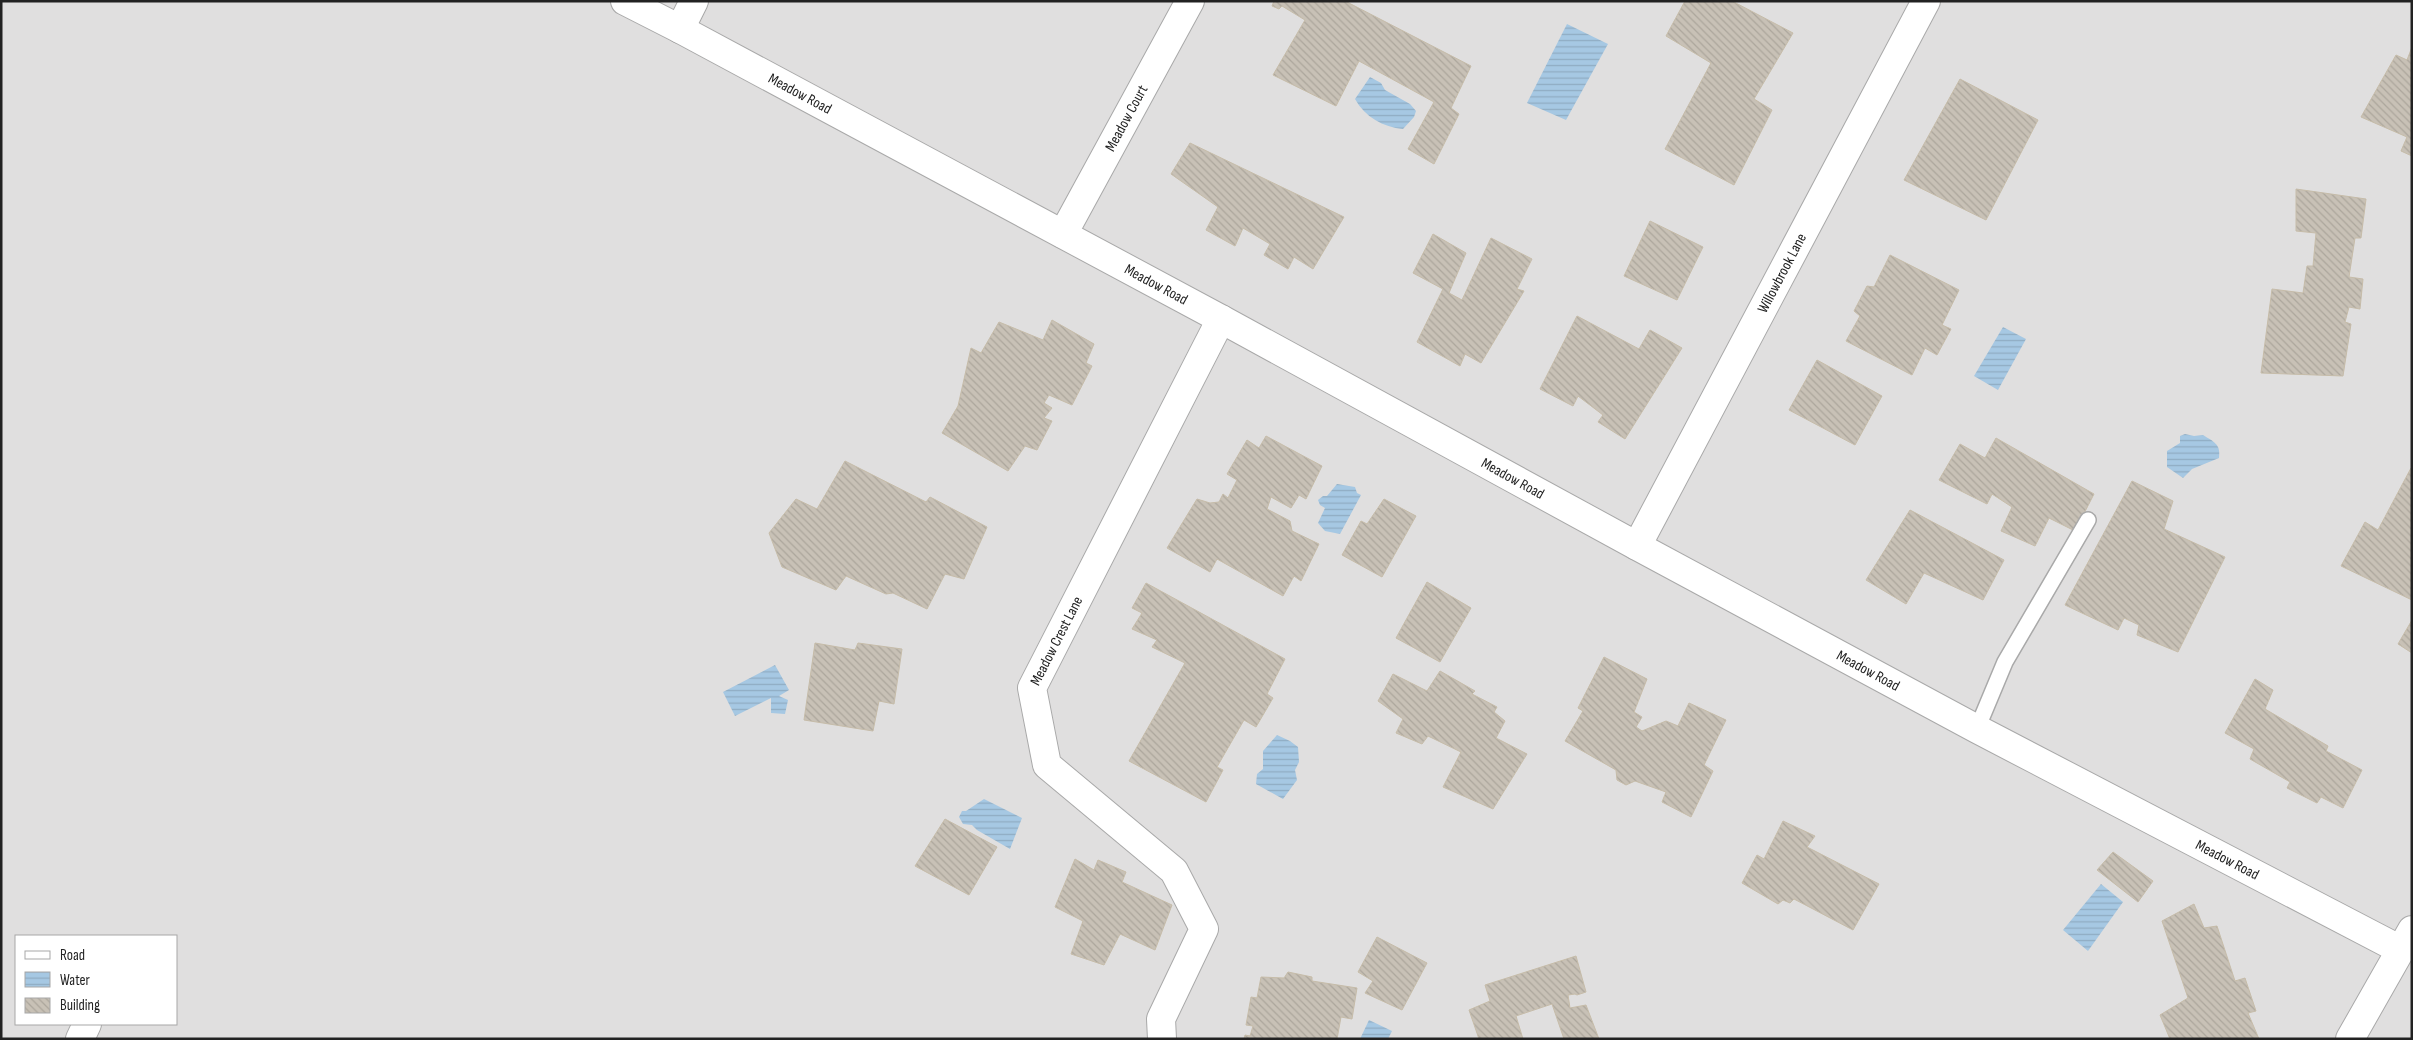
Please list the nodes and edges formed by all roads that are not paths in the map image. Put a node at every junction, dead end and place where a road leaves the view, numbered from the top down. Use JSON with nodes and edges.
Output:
{"nodes":[{"id":1,"x":625,"y":1,"type":"edge"},
{"id":2,"x":694,"y":1,"type":"edge"},
{"id":3,"x":1190,"y":1,"type":"edge"},
{"id":4,"x":1926,"y":1,"type":"edge"},
{"id":5,"x":680,"y":29,"type":"junction"},
{"id":6,"x":1064,"y":234,"type":"junction"},
{"id":7,"x":1221,"y":319,"type":"junction"},
{"id":8,"x":2088,"y":520,"type":"dead end"},
{"id":9,"x":1637,"y":546,"type":"junction"},
{"id":10,"x":1977,"y":729,"type":"junction"},
{"id":11,"x":2406,"y":940,"type":"edge"},
{"id":12,"x":87,"y":1025,"type":"edge"},
{"id":13,"x":80,"y":1039,"type":"edge"},
{"id":14,"x":1162,"y":1039,"type":"edge"},
{"id":15,"x":2350,"y":1039,"type":"edge"}],
"edges":[{"from":1,"to":5,"type":"street","name":"Meadow Road"},
{"from":2,"to":5,"type":"street"},
{"from":3,"to":6,"type":"street","name":"Meadow Court"},
{"from":4,"to":9,"type":"street","name":"Willowbrook Lane"},
{"from":5,"to":6,"type":"street","name":"Meadow Road"},
{"from":6,"to":7,"type":"street","name":"Meadow Road"},
{"from":7,"to":9,"type":"street","name":"Meadow Road"},
{"from":7,"to":14,"type":"street","name":"Meadow Crest Lane"},
{"from":8,"to":10,"type":"lane"},
{"from":9,"to":10,"type":"street","name":"Meadow Road"},
{"from":10,"to":11,"type":"street","name":"Meadow Road"},
{"from":11,"to":15,"type":"street"},
{"from":12,"to":13,"type":"street"}]}
